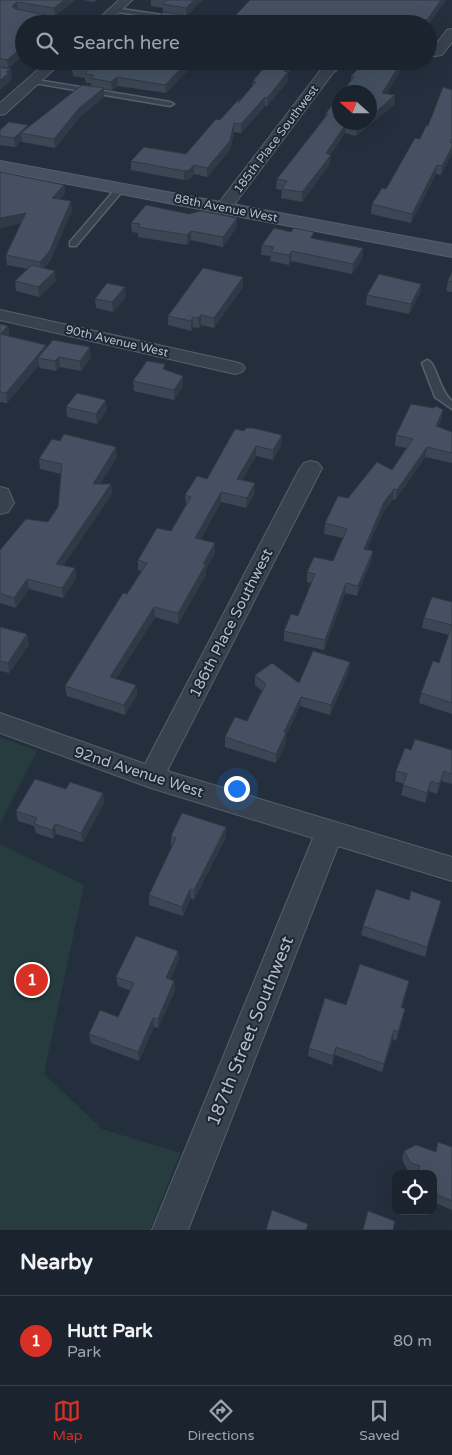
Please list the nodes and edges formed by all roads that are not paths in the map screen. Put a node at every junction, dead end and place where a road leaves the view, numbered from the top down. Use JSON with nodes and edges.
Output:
{"nodes":[{"id":1,"x":126,"y":0,"type":"edge"},
{"id":2,"x":114,"y":10,"type":"junction"},
{"id":3,"x":109,"y":15,"type":"edge"},
{"id":4,"x":150,"y":15,"type":"edge"},
{"id":5,"x":452,"y":33,"type":"edge"},
{"id":6,"x":437,"y":49,"type":"edge"},
{"id":7,"x":46,"y":70,"type":"edge"},
{"id":8,"x":331,"y":70,"type":"edge"},
{"id":9,"x":34,"y":81,"type":"junction"},
{"id":10,"x":170,"y":104,"type":"dead end"},
{"id":11,"x":0,"y":111,"type":"edge"},
{"id":12,"x":0,"y":166,"type":"edge"},
{"id":13,"x":121,"y":188,"type":"junction"},
{"id":14,"x":224,"y":208,"type":"junction"},
{"id":15,"x":73,"y":244,"type":"dead end"},
{"id":16,"x":452,"y":251,"type":"edge"},
{"id":17,"x":0,"y":315,"type":"edge"},
{"id":18,"x":427,"y":363,"type":"dead end"},
{"id":19,"x":235,"y":368,"type":"dead end"},
{"id":20,"x":452,"y":406,"type":"edge"},
{"id":21,"x":311,"y":468,"type":"dead end"},
{"id":22,"x":0,"y":494,"type":"edge"},
{"id":23,"x":0,"y":507,"type":"edge"},
{"id":24,"x":0,"y":724,"type":"edge"},
{"id":25,"x":151,"y":777,"type":"junction"},
{"id":26,"x":329,"y":832,"type":"junction"},
{"id":27,"x":452,"y":869,"type":"edge"},
{"id":28,"x":170,"y":1230,"type":"edge"}],
"edges":[{"from":1,"to":2,"type":"street"},
{"from":2,"to":3,"type":"street"},
{"from":2,"to":4,"type":"lane"},
{"from":5,"to":6,"type":"street"},
{"from":7,"to":9,"type":"street"},
{"from":8,"to":14,"type":"street","name":"185th Place Southwest"},
{"from":9,"to":10,"type":"lane"},
{"from":9,"to":11,"type":"street"},
{"from":12,"to":13,"type":"street","name":"88th Avenue West"},
{"from":13,"to":14,"type":"street","name":"88th Avenue West"},
{"from":13,"to":15,"type":"lane"},
{"from":14,"to":16,"type":"street","name":"88th Avenue West"},
{"from":17,"to":19,"type":"street","name":"90th Avenue West"},
{"from":18,"to":20,"type":"lane"},
{"from":21,"to":25,"type":"street","name":"186th Place Southwest"},
{"from":22,"to":23,"type":"street"},
{"from":24,"to":25,"type":"street","name":"92nd Avenue West"},
{"from":25,"to":26,"type":"street","name":"92nd Avenue West"},
{"from":26,"to":27,"type":"street","name":"92nd Avenue West"},
{"from":26,"to":28,"type":"street","name":"187th Street Southwest"}]}
